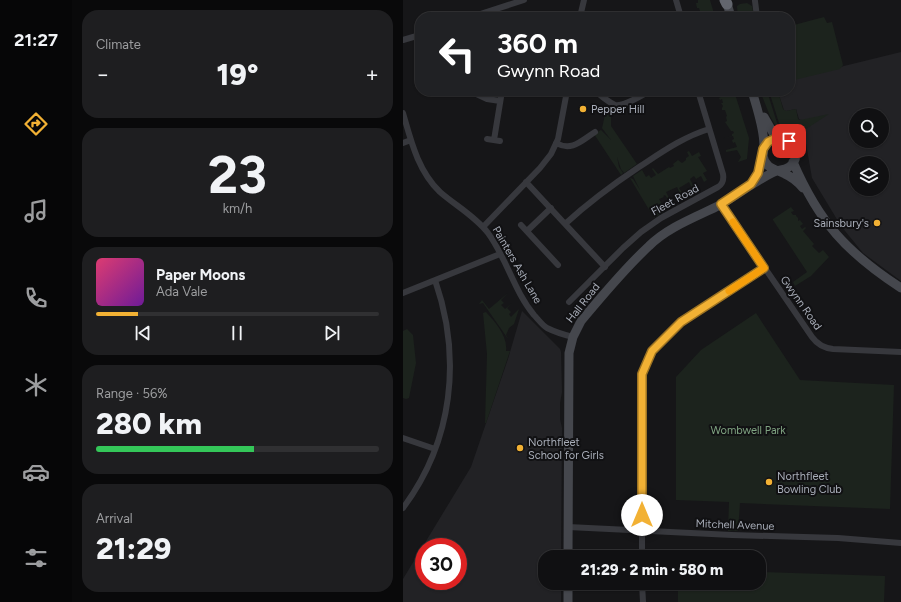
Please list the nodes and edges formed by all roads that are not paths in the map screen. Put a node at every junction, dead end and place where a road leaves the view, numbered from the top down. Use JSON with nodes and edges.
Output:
{"nodes":[{"id":1,"x":523,"y":0,"type":"edge"},
{"id":2,"x":676,"y":0,"type":"edge"},
{"id":3,"x":581,"y":1,"type":"edge"},
{"id":4,"x":727,"y":1,"type":"edge"},
{"id":5,"x":755,"y":1,"type":"dead end"},
{"id":6,"x":486,"y":12,"type":"edge"},
{"id":7,"x":580,"y":12,"type":"edge"},
{"id":8,"x":680,"y":12,"type":"edge"},
{"id":9,"x":730,"y":12,"type":"edge"},
{"id":10,"x":732,"y":12,"type":"edge"},
{"id":11,"x":756,"y":12,"type":"edge"},
{"id":12,"x":415,"y":36,"type":"edge"},
{"id":13,"x":403,"y":40,"type":"edge"},
{"id":14,"x":481,"y":96,"type":"edge"},
{"id":15,"x":501,"y":96,"type":"edge"},
{"id":16,"x":566,"y":96,"type":"edge"},
{"id":17,"x":601,"y":96,"type":"edge"},
{"id":18,"x":640,"y":96,"type":"edge"},
{"id":19,"x":699,"y":96,"type":"edge"},
{"id":20,"x":753,"y":96,"type":"edge"},
{"id":21,"x":758,"y":96,"type":"edge"},
{"id":22,"x":500,"y":101,"type":"junction"},
{"id":23,"x":403,"y":113,"type":"edge"},
{"id":24,"x":709,"y":129,"type":"junction"},
{"id":25,"x":595,"y":132,"type":"dead end"},
{"id":26,"x":780,"y":138,"type":"junction"},
{"id":27,"x":487,"y":139,"type":"dead end"},
{"id":28,"x":411,"y":140,"type":"junction"},
{"id":29,"x":403,"y":143,"type":"edge"},
{"id":30,"x":557,"y":143,"type":"junction"},
{"id":31,"x":763,"y":153,"type":"junction"},
{"id":32,"x":793,"y":162,"type":"junction"},
{"id":33,"x":778,"y":170,"type":"junction"},
{"id":34,"x":526,"y":182,"type":"junction"},
{"id":35,"x":751,"y":184,"type":"junction"},
{"id":36,"x":807,"y":192,"type":"junction"},
{"id":37,"x":721,"y":204,"type":"junction"},
{"id":38,"x":551,"y":208,"type":"junction"},
{"id":39,"x":565,"y":224,"type":"junction"},
{"id":40,"x":521,"y":225,"type":"dead end"},
{"id":41,"x":483,"y":227,"type":"junction"},
{"id":42,"x":527,"y":231,"type":"junction"},
{"id":43,"x":500,"y":254,"type":"junction"},
{"id":44,"x":558,"y":266,"type":"dead end"},
{"id":45,"x":605,"y":266,"type":"junction"},
{"id":46,"x":764,"y":268,"type":"junction"},
{"id":47,"x":435,"y":280,"type":"junction"},
{"id":48,"x":901,"y":288,"type":"edge"},
{"id":49,"x":403,"y":292,"type":"edge"},
{"id":50,"x":569,"y":302,"type":"dead end"},
{"id":51,"x":573,"y":337,"type":"junction"},
{"id":52,"x":901,"y":352,"type":"edge"},
{"id":53,"x":403,"y":438,"type":"edge"},
{"id":54,"x":435,"y":450,"type":"junction"},
{"id":55,"x":403,"y":508,"type":"edge"},
{"id":56,"x":568,"y":527,"type":"junction"},
{"id":57,"x":642,"y":531,"type":"junction"},
{"id":58,"x":901,"y":542,"type":"edge"},
{"id":59,"x":568,"y":550,"type":"edge"},
{"id":60,"x":642,"y":550,"type":"edge"},
{"id":61,"x":568,"y":590,"type":"edge"},
{"id":62,"x":642,"y":590,"type":"edge"},
{"id":63,"x":568,"y":602,"type":"edge"},
{"id":64,"x":643,"y":602,"type":"edge"}],
"edges":[{"from":1,"to":6,"type":"street"},
{"from":2,"to":8,"type":"street"},
{"from":3,"to":7,"type":"street"},
{"from":4,"to":9,"type":"street"},
{"from":4,"to":10,"type":"street"},
{"from":5,"to":11,"type":"street"},
{"from":12,"to":13,"type":"street"},
{"from":14,"to":22,"type":"street"},
{"from":15,"to":22,"type":"street"},
{"from":16,"to":30,"type":"street"},
{"from":17,"to":18,"type":"street"},
{"from":19,"to":24,"type":"street","name":"Fleet Road"},
{"from":20,"to":31,"type":"street","name":"Hall Road"},
{"from":21,"to":26,"type":"street"},
{"from":22,"to":27,"type":"street"},
{"from":23,"to":28,"type":"street","name":"Painters Ash Lane"},
{"from":24,"to":39,"type":"street"},
{"from":24,"to":45,"type":"street","name":"Fleet Road"},
{"from":25,"to":30,"type":"street"},
{"from":26,"to":31,"type":"street"},
{"from":26,"to":32,"type":"street"},
{"from":28,"to":29,"type":"street"},
{"from":28,"to":41,"type":"street","name":"Painters Ash Lane"},
{"from":30,"to":34,"type":"street"},
{"from":31,"to":33,"type":"street"},
{"from":31,"to":35,"type":"street","name":"Hall Road"},
{"from":32,"to":33,"type":"street","name":"Hall Road"},
{"from":32,"to":36,"type":"street"},
{"from":33,"to":35,"type":"street","name":"Hall Road"},
{"from":33,"to":36,"type":"street"},
{"from":34,"to":38,"type":"street"},
{"from":34,"to":41,"type":"street"},
{"from":35,"to":37,"type":"street","name":"Hall Road"},
{"from":36,"to":48,"type":"street"},
{"from":37,"to":46,"type":"street","name":"Gwynn Road"},
{"from":37,"to":51,"type":"street","name":"Hall Road"},
{"from":38,"to":39,"type":"street"},
{"from":38,"to":42,"type":"street"},
{"from":39,"to":45,"type":"street"},
{"from":40,"to":42,"type":"street"},
{"from":41,"to":43,"type":"street","name":"Painters Ash Lane"},
{"from":42,"to":44,"type":"street"},
{"from":43,"to":47,"type":"street"},
{"from":43,"to":51,"type":"street","name":"Painters Ash Lane"},
{"from":45,"to":50,"type":"street","name":"Fleet Road"},
{"from":46,"to":52,"type":"street","name":"Gwynn Road"},
{"from":46,"to":57,"type":"street"},
{"from":47,"to":49,"type":"street"},
{"from":47,"to":54,"type":"street"},
{"from":51,"to":56,"type":"street","name":"Hall Road"},
{"from":53,"to":54,"type":"street"},
{"from":54,"to":55,"type":"street"},
{"from":56,"to":57,"type":"street","name":"Mitchell Avenue"},
{"from":56,"to":59,"type":"street","name":"Hall Road"},
{"from":57,"to":58,"type":"street","name":"Mitchell Avenue"},
{"from":57,"to":60,"type":"street"},
{"from":61,"to":63,"type":"street"},
{"from":62,"to":64,"type":"street"}]}
